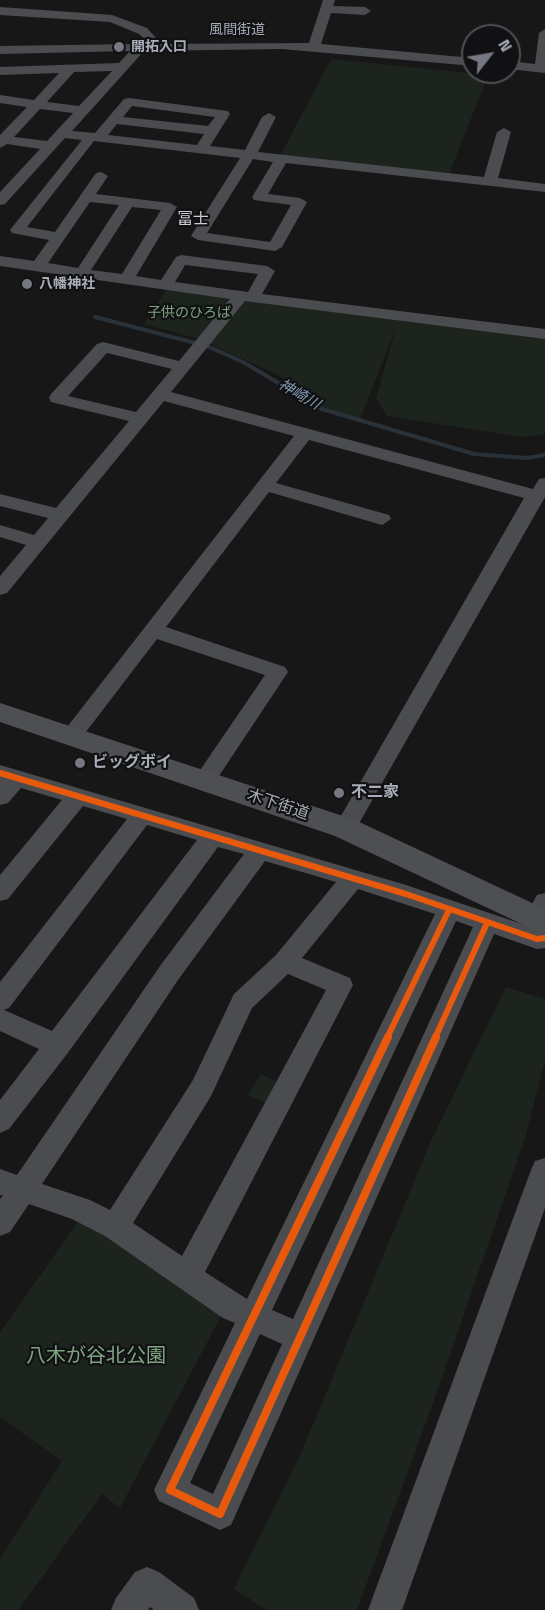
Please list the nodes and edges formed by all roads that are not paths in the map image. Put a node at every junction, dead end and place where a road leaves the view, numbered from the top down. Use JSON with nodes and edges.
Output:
{"nodes":[{"id":1,"x":327,"y":5,"type":"edge"},
{"id":2,"x":0,"y":11,"type":"edge"},
{"id":3,"x":364,"y":11,"type":"dead end"},
{"id":4,"x":545,"y":33,"type":"edge"},
{"id":5,"x":145,"y":46,"type":"junction"},
{"id":6,"x":314,"y":46,"type":"junction"},
{"id":7,"x":0,"y":50,"type":"edge"},
{"id":8,"x":461,"y":61,"type":"edge"},
{"id":9,"x":521,"y":66,"type":"edge"},
{"id":10,"x":125,"y":67,"type":"junction"},
{"id":11,"x":71,"y":68,"type":"junction"},
{"id":12,"x":543,"y":69,"type":"edge"},
{"id":13,"x":20,"y":70,"type":"junction"},
{"id":14,"x":0,"y":71,"type":"edge"},
{"id":15,"x":0,"y":92,"type":"edge"},
{"id":16,"x":0,"y":99,"type":"edge"},
{"id":17,"x":37,"y":104,"type":"junction"},
{"id":18,"x":84,"y":111,"type":"junction"},
{"id":19,"x":269,"y":117,"type":"dead end"},
{"id":20,"x":114,"y":120,"type":"junction"},
{"id":21,"x":213,"y":131,"type":"junction"},
{"id":22,"x":504,"y":132,"type":"dead end"},
{"id":23,"x":64,"y":134,"type":"junction"},
{"id":24,"x":95,"y":137,"type":"junction"},
{"id":25,"x":1,"y":141,"type":"edge"},
{"id":26,"x":132,"y":141,"type":"junction"},
{"id":27,"x":51,"y":146,"type":"junction"},
{"id":28,"x":201,"y":149,"type":"junction"},
{"id":29,"x":250,"y":154,"type":"junction"},
{"id":30,"x":282,"y":158,"type":"junction"},
{"id":31,"x":117,"y":159,"type":"dead end"},
{"id":32,"x":101,"y":177,"type":"dead end"},
{"id":33,"x":490,"y":182,"type":"junction"},
{"id":34,"x":545,"y":188,"type":"edge"},
{"id":35,"x":4,"y":196,"type":"edge"},
{"id":36,"x":88,"y":197,"type":"junction"},
{"id":37,"x":43,"y":198,"type":"junction"},
{"id":38,"x":128,"y":202,"type":"junction"},
{"id":39,"x":58,"y":237,"type":"junction"},
{"id":40,"x":0,"y":261,"type":"edge"},
{"id":41,"x":37,"y":268,"type":"junction"},
{"id":42,"x":81,"y":274,"type":"junction"},
{"id":43,"x":126,"y":280,"type":"junction"},
{"id":44,"x":165,"y":285,"type":"junction"},
{"id":45,"x":247,"y":296,"type":"junction"},
{"id":46,"x":545,"y":334,"type":"edge"},
{"id":47,"x":183,"y":367,"type":"junction"},
{"id":48,"x":159,"y":394,"type":"junction"},
{"id":49,"x":140,"y":418,"type":"junction"},
{"id":50,"x":305,"y":433,"type":"junction"},
{"id":51,"x":264,"y":485,"type":"junction"},
{"id":52,"x":540,"y":489,"type":"edge"},
{"id":53,"x":0,"y":501,"type":"edge"},
{"id":54,"x":60,"y":515,"type":"junction"},
{"id":55,"x":382,"y":519,"type":"dead end"},
{"id":56,"x":0,"y":531,"type":"edge"},
{"id":57,"x":38,"y":542,"type":"junction"},
{"id":58,"x":2,"y":584,"type":"edge"},
{"id":59,"x":153,"y":630,"type":"junction"},
{"id":60,"x":0,"y":712,"type":"edge"},
{"id":61,"x":71,"y":736,"type":"junction"},
{"id":62,"x":8,"y":776,"type":"edge"},
{"id":63,"x":205,"y":779,"type":"junction"},
{"id":64,"x":78,"y":796,"type":"junction"},
{"id":65,"x":0,"y":797,"type":"edge"},
{"id":66,"x":142,"y":816,"type":"junction"},
{"id":67,"x":345,"y":828,"type":"junction"},
{"id":68,"x":212,"y":837,"type":"junction"},
{"id":69,"x":260,"y":850,"type":"junction"},
{"id":70,"x":352,"y":879,"type":"junction"},
{"id":71,"x":0,"y":892,"type":"edge"},
{"id":72,"x":449,"y":910,"type":"junction"},
{"id":73,"x":543,"y":921,"type":"edge"},
{"id":74,"x":488,"y":922,"type":"junction"},
{"id":75,"x":285,"y":962,"type":"junction"},
{"id":76,"x":0,"y":1001,"type":"edge"},
{"id":77,"x":0,"y":1019,"type":"edge"},
{"id":78,"x":58,"y":1046,"type":"junction"},
{"id":79,"x":0,"y":1121,"type":"edge"},
{"id":80,"x":545,"y":1170,"type":"edge"},
{"id":81,"x":12,"y":1186,"type":"edge"},
{"id":82,"x":0,"y":1223,"type":"edge"},
{"id":83,"x":115,"y":1227,"type":"junction"},
{"id":84,"x":187,"y":1276,"type":"junction"},
{"id":85,"x":253,"y":1317,"type":"junction"},
{"id":86,"x":300,"y":1337,"type":"junction"},
{"id":87,"x":128,"y":1610,"type":"edge"},
{"id":88,"x":182,"y":1610,"type":"edge"},
{"id":89,"x":386,"y":1610,"type":"edge"}],
"edges":[{"from":1,"to":3,"type":"street"},
{"from":1,"to":6,"type":"street"},
{"from":2,"to":5,"type":"street"},
{"from":4,"to":12,"type":"street"},
{"from":5,"to":6,"type":"street","name":"風間街道"},
{"from":5,"to":7,"type":"street","name":"風間街道"},
{"from":5,"to":10,"type":"street"},
{"from":6,"to":8,"type":"street","name":"風間街道"},
{"from":9,"to":12,"type":"street"},
{"from":10,"to":11,"type":"street"},
{"from":10,"to":18,"type":"street"},
{"from":11,"to":13,"type":"street"},
{"from":11,"to":17,"type":"street"},
{"from":13,"to":14,"type":"street"},
{"from":13,"to":15,"type":"street"},
{"from":16,"to":17,"type":"street"},
{"from":17,"to":18,"type":"street"},
{"from":17,"to":25,"type":"street"},
{"from":18,"to":23,"type":"street"},
{"from":19,"to":29,"type":"street"},
{"from":20,"to":21,"type":"street"},
{"from":20,"to":21,"type":"street"},
{"from":20,"to":24,"type":"street"},
{"from":21,"to":28,"type":"street"},
{"from":22,"to":33,"type":"street"},
{"from":23,"to":24,"type":"street"},
{"from":23,"to":27,"type":"street"},
{"from":24,"to":26,"type":"street"},
{"from":24,"to":37,"type":"street"},
{"from":25,"to":27,"type":"street"},
{"from":26,"to":28,"type":"street"},
{"from":26,"to":31,"type":"street"},
{"from":27,"to":35,"type":"street"},
{"from":28,"to":29,"type":"street"},
{"from":29,"to":30,"type":"street"},
{"from":29,"to":30,"type":"street"},
{"from":30,"to":33,"type":"street"},
{"from":32,"to":36,"type":"street"},
{"from":33,"to":34,"type":"street"},
{"from":35,"to":37,"type":"street"},
{"from":36,"to":38,"type":"street"},
{"from":36,"to":39,"type":"street"},
{"from":37,"to":39,"type":"street"},
{"from":38,"to":42,"type":"street"},
{"from":38,"to":43,"type":"street"},
{"from":39,"to":41,"type":"street"},
{"from":40,"to":41,"type":"street"},
{"from":41,"to":42,"type":"street"},
{"from":42,"to":43,"type":"street"},
{"from":43,"to":44,"type":"street"},
{"from":44,"to":45,"type":"street"},
{"from":44,"to":45,"type":"street"},
{"from":45,"to":46,"type":"street"},
{"from":45,"to":47,"type":"street"},
{"from":47,"to":48,"type":"street"},
{"from":47,"to":49,"type":"street"},
{"from":48,"to":49,"type":"street"},
{"from":48,"to":50,"type":"street"},
{"from":49,"to":54,"type":"street"},
{"from":50,"to":51,"type":"street"},
{"from":50,"to":52,"type":"street"},
{"from":51,"to":55,"type":"street"},
{"from":51,"to":59,"type":"street"},
{"from":52,"to":67,"type":"street"},
{"from":53,"to":54,"type":"street"},
{"from":54,"to":57,"type":"street"},
{"from":56,"to":57,"type":"street"},
{"from":57,"to":58,"type":"street"},
{"from":59,"to":61,"type":"street"},
{"from":59,"to":63,"type":"street"},
{"from":60,"to":61,"type":"main road","name":"木下街道"},
{"from":61,"to":63,"type":"main road","name":"木下街道"},
{"from":62,"to":64,"type":"street"},
{"from":62,"to":65,"type":"street"},
{"from":63,"to":67,"type":"main road","name":"木下街道"},
{"from":64,"to":66,"type":"street"},
{"from":64,"to":71,"type":"street"},
{"from":66,"to":68,"type":"street"},
{"from":66,"to":76,"type":"street"},
{"from":67,"to":73,"type":"main road","name":"木下街道"},
{"from":68,"to":69,"type":"street"},
{"from":68,"to":78,"type":"street"},
{"from":69,"to":70,"type":"street"},
{"from":69,"to":81,"type":"street"},
{"from":70,"to":72,"type":"street"},
{"from":70,"to":75,"type":"street"},
{"from":72,"to":74,"type":"street"},
{"from":72,"to":85,"type":"street"},
{"from":73,"to":74,"type":"street"},
{"from":74,"to":86,"type":"street"},
{"from":75,"to":83,"type":"street"},
{"from":75,"to":84,"type":"street"},
{"from":77,"to":78,"type":"street"},
{"from":78,"to":79,"type":"street"},
{"from":80,"to":89,"type":"street"},
{"from":81,"to":82,"type":"street"},
{"from":81,"to":83,"type":"street"},
{"from":83,"to":84,"type":"street"},
{"from":84,"to":85,"type":"street"},
{"from":85,"to":86,"type":"street"},
{"from":85,"to":86,"type":"street"},
{"from":87,"to":88,"type":"street"}]}
